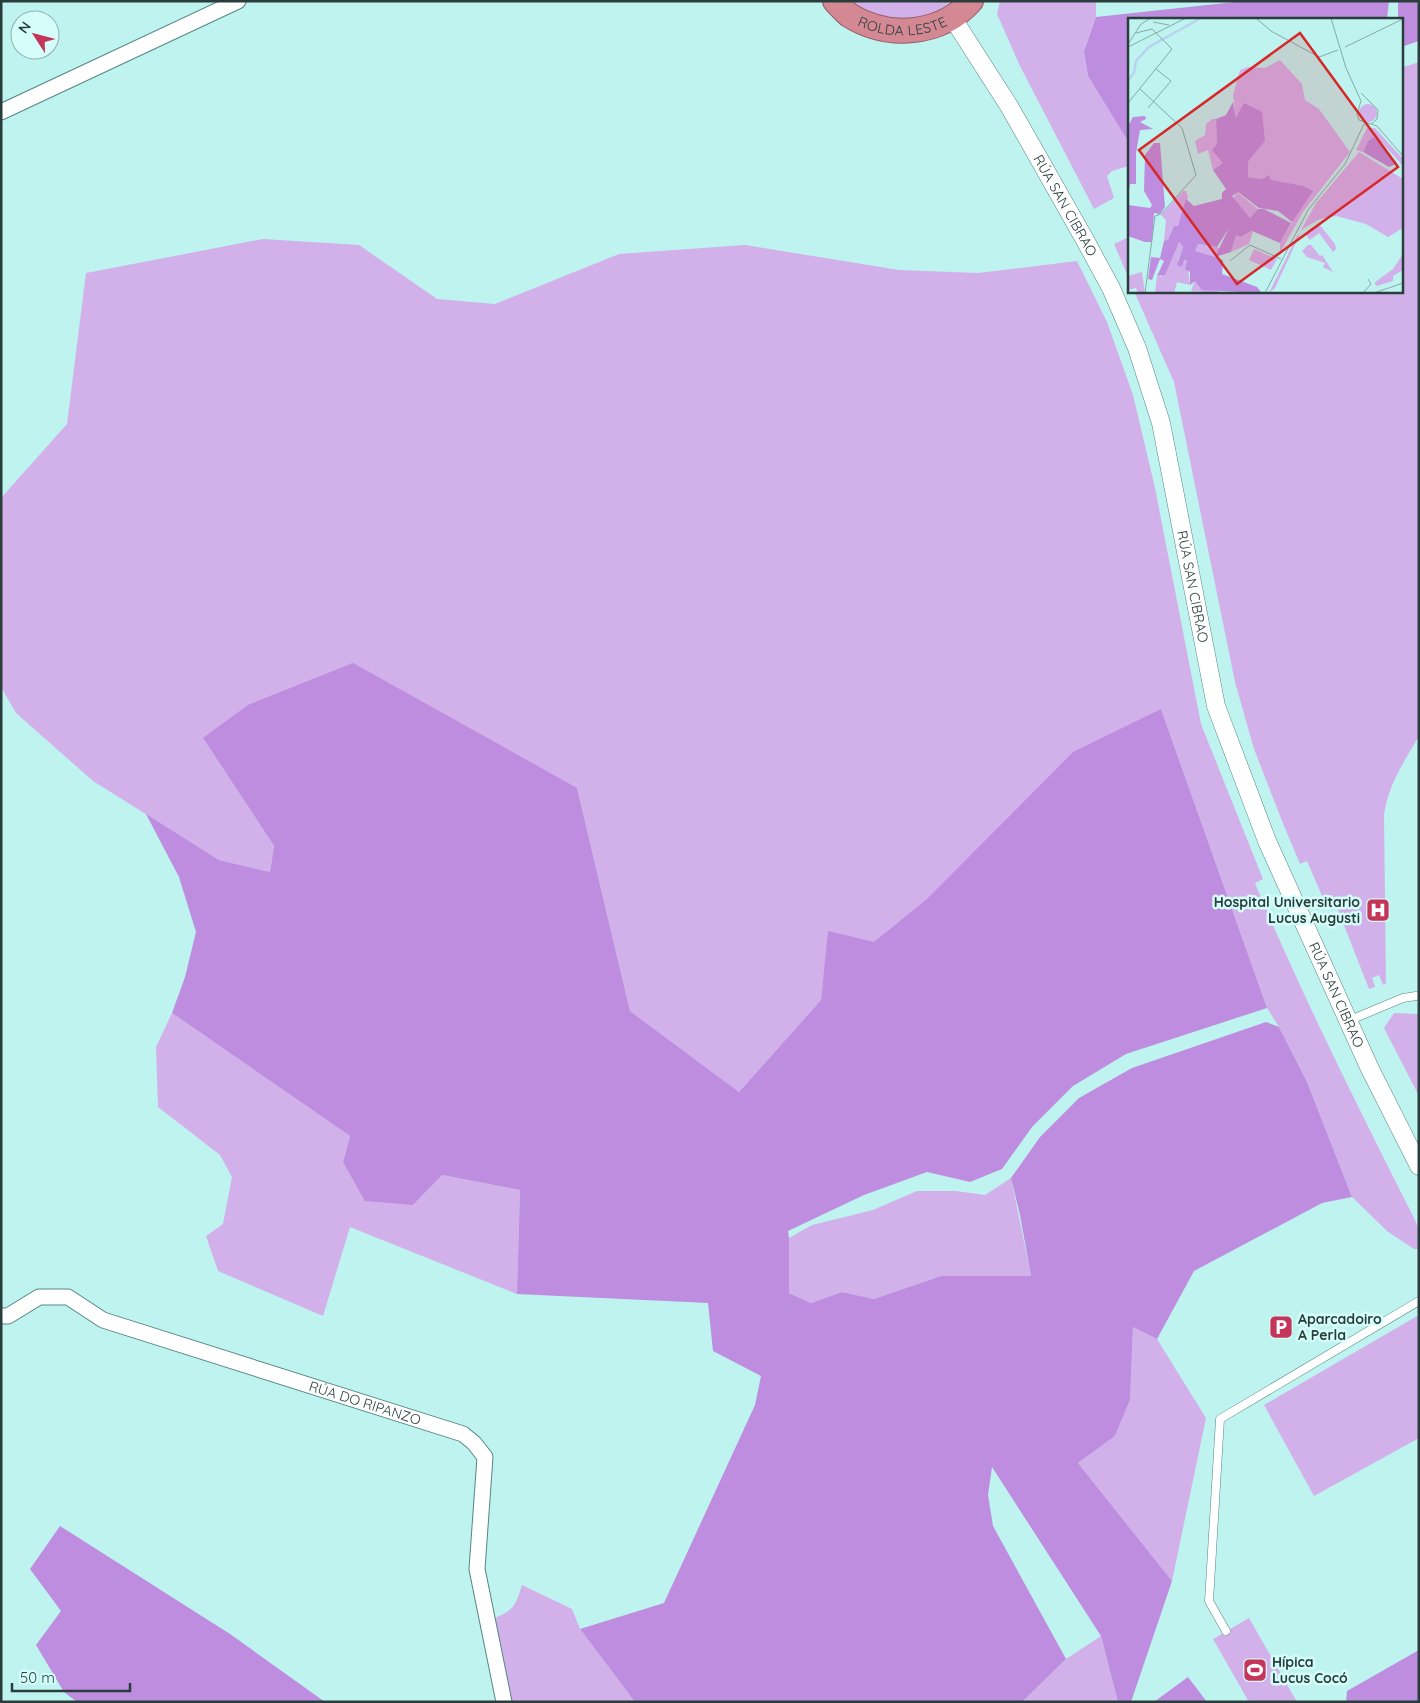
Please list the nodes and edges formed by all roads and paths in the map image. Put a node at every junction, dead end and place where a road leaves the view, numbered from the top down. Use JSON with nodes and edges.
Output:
{"nodes":[{"id":1,"x":238,"y":1,"type":"edge"},
{"id":2,"x":835,"y":1,"type":"edge"},
{"id":3,"x":971,"y":1,"type":"edge"},
{"id":4,"x":952,"y":17,"type":"junction"},
{"id":5,"x":1,"y":112,"type":"edge"},
{"id":6,"x":1416,"y":996,"type":"dead end"},
{"id":7,"x":1347,"y":1022,"type":"junction"},
{"id":8,"x":1419,"y":1166,"type":"edge"},
{"id":9,"x":1419,"y":1301,"type":"edge"},
{"id":10,"x":4,"y":1316,"type":"edge"},
{"id":11,"x":1226,"y":1632,"type":"dead end"},
{"id":12,"x":504,"y":1702,"type":"edge"}],
"edges":[{"from":1,"to":5,"type":"street"},
{"from":2,"to":4,"type":"highway","name":"ROLDA LESTE"},
{"from":3,"to":4,"type":"highway","name":"ROLDA LESTE"},
{"from":4,"to":7,"type":"street","name":"RÚA SAN CIBRAO"},
{"from":6,"to":7,"type":"lane"},
{"from":7,"to":8,"type":"street","name":"RÚA SAN CIBRAO"},
{"from":9,"to":11,"type":"lane"},
{"from":10,"to":12,"type":"street","name":"RÚA DO RIPANZO"}]}
